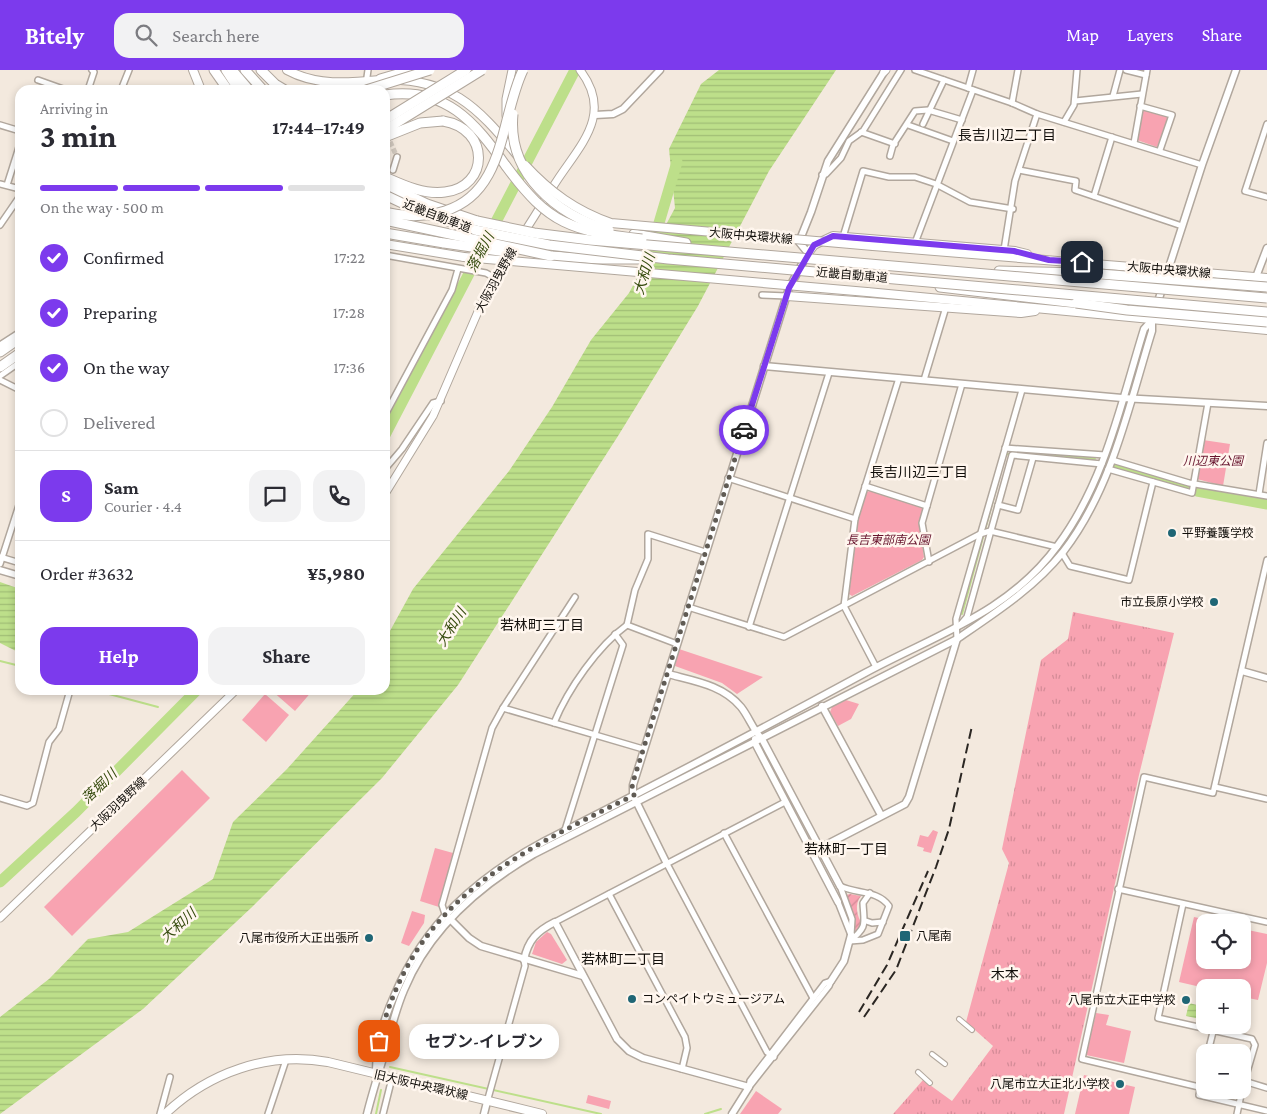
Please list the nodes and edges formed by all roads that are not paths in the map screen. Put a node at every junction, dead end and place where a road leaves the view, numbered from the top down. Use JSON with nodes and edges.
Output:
{"nodes":[{"id":1,"x":92,"y":70,"type":"edge"},
{"id":2,"x":129,"y":70,"type":"edge"},
{"id":3,"x":193,"y":70,"type":"edge"},
{"id":4,"x":214,"y":70,"type":"edge"},
{"id":5,"x":226,"y":70,"type":"edge"},
{"id":6,"x":232,"y":70,"type":"edge"},
{"id":7,"x":245,"y":70,"type":"edge"},
{"id":8,"x":261,"y":70,"type":"edge"},
{"id":9,"x":286,"y":70,"type":"edge"},
{"id":10,"x":368,"y":70,"type":"edge"},
{"id":11,"x":408,"y":70,"type":"edge"},
{"id":12,"x":431,"y":70,"type":"edge"},
{"id":13,"x":466,"y":70,"type":"edge"},
{"id":14,"x":482,"y":70,"type":"edge"},
{"id":15,"x":512,"y":70,"type":"edge"},
{"id":16,"x":522,"y":70,"type":"edge"},
{"id":17,"x":660,"y":70,"type":"edge"},
{"id":18,"x":901,"y":70,"type":"edge"},
{"id":19,"x":915,"y":70,"type":"edge"},
{"id":20,"x":935,"y":70,"type":"edge"},
{"id":21,"x":973,"y":70,"type":"edge"},
{"id":22,"x":1018,"y":70,"type":"edge"},
{"id":23,"x":1077,"y":70,"type":"edge"},
{"id":24,"x":1120,"y":70,"type":"edge"},
{"id":25,"x":1126,"y":70,"type":"edge"},
{"id":26,"x":1236,"y":70,"type":"edge"},
{"id":27,"x":885,"y":71,"type":"edge"},
{"id":28,"x":1146,"y":72,"type":"edge"},
{"id":29,"x":582,"y":73,"type":"edge"},
{"id":30,"x":933,"y":76,"type":"junction"},
{"id":31,"x":38,"y":80,"type":"dead end"},
{"id":32,"x":518,"y":80,"type":"junction"},
{"id":33,"x":944,"y":80,"type":"junction"},
{"id":34,"x":52,"y":85,"type":"edge"},
{"id":35,"x":90,"y":85,"type":"edge"},
{"id":36,"x":123,"y":85,"type":"edge"},
{"id":37,"x":199,"y":85,"type":"edge"},
{"id":38,"x":224,"y":85,"type":"edge"},
{"id":39,"x":236,"y":85,"type":"edge"},
{"id":40,"x":245,"y":85,"type":"edge"},
{"id":41,"x":258,"y":85,"type":"edge"},
{"id":42,"x":277,"y":85,"type":"edge"},
{"id":43,"x":349,"y":85,"type":"edge"},
{"id":44,"x":366,"y":85,"type":"edge"},
{"id":45,"x":371,"y":85,"type":"edge"},
{"id":46,"x":371,"y":85,"type":"edge"},
{"id":47,"x":374,"y":85,"type":"edge"},
{"id":48,"x":390,"y":86,"type":"edge"},
{"id":49,"x":971,"y":89,"type":"junction"},
{"id":50,"x":1142,"y":94,"type":"junction"},
{"id":51,"x":390,"y":95,"type":"edge"},
{"id":52,"x":1113,"y":96,"type":"junction"},
{"id":53,"x":1075,"y":101,"type":"junction"},
{"id":54,"x":1012,"y":103,"type":"junction"},
{"id":55,"x":1140,"y":106,"type":"junction"},
{"id":56,"x":928,"y":110,"type":"junction"},
{"id":57,"x":1037,"y":114,"type":"junction"},
{"id":58,"x":594,"y":115,"type":"junction"},
{"id":59,"x":390,"y":117,"type":"edge"},
{"id":60,"x":962,"y":120,"type":"junction"},
{"id":61,"x":1064,"y":122,"type":"junction"},
{"id":62,"x":923,"y":124,"type":"dead end"},
{"id":63,"x":1267,"y":124,"type":"edge"},
{"id":64,"x":0,"y":125,"type":"edge"},
{"id":65,"x":908,"y":125,"type":"junction"},
{"id":66,"x":390,"y":127,"type":"edge"},
{"id":67,"x":15,"y":130,"type":"edge"},
{"id":68,"x":861,"y":132,"type":"junction"},
{"id":69,"x":390,"y":135,"type":"edge"},
{"id":70,"x":1112,"y":137,"type":"junction"},
{"id":71,"x":953,"y":141,"type":"junction"},
{"id":72,"x":1134,"y":143,"type":"junction"},
{"id":73,"x":894,"y":144,"type":"junction"},
{"id":74,"x":1160,"y":150,"type":"junction"},
{"id":75,"x":890,"y":156,"type":"dead end"},
{"id":76,"x":397,"y":158,"type":"tunnel mouth"},
{"id":77,"x":15,"y":160,"type":"edge"},
{"id":78,"x":524,"y":163,"type":"junction"},
{"id":79,"x":1202,"y":165,"type":"junction"},
{"id":80,"x":393,"y":170,"type":"dead end"},
{"id":81,"x":1018,"y":170,"type":"junction"},
{"id":82,"x":822,"y":175,"type":"junction"},
{"id":83,"x":390,"y":179,"type":"edge"},
{"id":84,"x":0,"y":184,"type":"edge"},
{"id":85,"x":936,"y":184,"type":"junction"},
{"id":86,"x":7,"y":185,"type":"junction"},
{"id":87,"x":390,"y":186,"type":"edge"},
{"id":88,"x":15,"y":187,"type":"edge"},
{"id":89,"x":1094,"y":196,"type":"junction"},
{"id":90,"x":390,"y":197,"type":"edge"},
{"id":91,"x":1267,"y":197,"type":"edge"},
{"id":92,"x":15,"y":203,"type":"edge"},
{"id":93,"x":1012,"y":210,"type":"junction"},
{"id":94,"x":390,"y":213,"type":"edge"},
{"id":95,"x":390,"y":221,"type":"edge"},
{"id":96,"x":0,"y":225,"type":"edge"},
{"id":97,"x":1182,"y":226,"type":"junction"},
{"id":98,"x":390,"y":233,"type":"edge"},
{"id":99,"x":843,"y":237,"type":"junction"},
{"id":100,"x":686,"y":242,"type":"junction"},
{"id":101,"x":915,"y":242,"type":"junction"},
{"id":102,"x":390,"y":245,"type":"edge"},
{"id":103,"x":1267,"y":248,"type":"edge"},
{"id":104,"x":1004,"y":250,"type":"junction"},
{"id":105,"x":808,"y":253,"type":"junction"},
{"id":106,"x":390,"y":256,"type":"edge"},
{"id":107,"x":551,"y":256,"type":"junction"},
{"id":108,"x":668,"y":259,"type":"junction"},
{"id":109,"x":822,"y":260,"type":"junction"},
{"id":110,"x":1049,"y":260,"type":"junction"},
{"id":111,"x":461,"y":269,"type":"junction"},
{"id":112,"x":1168,"y":270,"type":"junction"},
{"id":113,"x":948,"y":271,"type":"junction"},
{"id":114,"x":865,"y":276,"type":"junction"},
{"id":115,"x":1256,"y":277,"type":"junction"},
{"id":116,"x":495,"y":278,"type":"junction"},
{"id":117,"x":1267,"y":278,"type":"edge"},
{"id":118,"x":1267,"y":287,"type":"edge"},
{"id":119,"x":762,"y":295,"type":"dead end"},
{"id":120,"x":787,"y":296,"type":"junction"},
{"id":121,"x":1267,"y":298,"type":"edge"},
{"id":122,"x":946,"y":307,"type":"junction"},
{"id":123,"x":1045,"y":309,"type":"junction"},
{"id":124,"x":1267,"y":312,"type":"edge"},
{"id":125,"x":1152,"y":320,"type":"junction"},
{"id":126,"x":1267,"y":322,"type":"edge"},
{"id":127,"x":1267,"y":330,"type":"edge"},
{"id":128,"x":15,"y":335,"type":"edge"},
{"id":129,"x":15,"y":342,"type":"edge"},
{"id":130,"x":0,"y":345,"type":"edge"},
{"id":131,"x":0,"y":352,"type":"edge"},
{"id":132,"x":15,"y":356,"type":"edge"},
{"id":133,"x":15,"y":366,"type":"edge"},
{"id":134,"x":764,"y":366,"type":"junction"},
{"id":135,"x":0,"y":367,"type":"edge"},
{"id":136,"x":829,"y":373,"type":"junction"},
{"id":137,"x":0,"y":378,"type":"edge"},
{"id":138,"x":899,"y":378,"type":"junction"},
{"id":139,"x":924,"y":380,"type":"junction"},
{"id":140,"x":962,"y":384,"type":"junction"},
{"id":141,"x":15,"y":387,"type":"edge"},
{"id":142,"x":1022,"y":390,"type":"junction"},
{"id":143,"x":1122,"y":398,"type":"junction"},
{"id":144,"x":1131,"y":399,"type":"junction"},
{"id":145,"x":441,"y":401,"type":"junction"},
{"id":146,"x":1208,"y":403,"type":"junction"},
{"id":147,"x":390,"y":405,"type":"edge"},
{"id":148,"x":1267,"y":406,"type":"edge"},
{"id":149,"x":1267,"y":443,"type":"edge"},
{"id":150,"x":1005,"y":448,"type":"junction"},
{"id":151,"x":1105,"y":455,"type":"junction"},
{"id":152,"x":1034,"y":458,"type":"junction"},
{"id":153,"x":1112,"y":460,"type":"junction"},
{"id":154,"x":390,"y":463,"type":"edge"},
{"id":155,"x":1102,"y":464,"type":"junction"},
{"id":156,"x":1108,"y":469,"type":"junction"},
{"id":157,"x":728,"y":478,"type":"junction"},
{"id":158,"x":1153,"y":482,"type":"junction"},
{"id":159,"x":1195,"y":484,"type":"junction"},
{"id":160,"x":390,"y":486,"type":"edge"},
{"id":161,"x":864,"y":486,"type":"junction"},
{"id":162,"x":1259,"y":494,"type":"junction"},
{"id":163,"x":1267,"y":496,"type":"edge"},
{"id":164,"x":790,"y":499,"type":"junction"},
{"id":165,"x":998,"y":505,"type":"junction"},
{"id":166,"x":927,"y":506,"type":"junction"},
{"id":167,"x":15,"y":516,"type":"edge"},
{"id":168,"x":855,"y":519,"type":"junction"},
{"id":169,"x":990,"y":531,"type":"junction"},
{"id":170,"x":980,"y":534,"type":"junction"},
{"id":171,"x":1057,"y":547,"type":"junction"},
{"id":172,"x":705,"y":552,"type":"junction"},
{"id":173,"x":1062,"y":553,"type":"junction"},
{"id":174,"x":1,"y":557,"type":"edge"},
{"id":175,"x":1267,"y":560,"type":"edge"},
{"id":176,"x":15,"y":561,"type":"edge"},
{"id":177,"x":929,"y":562,"type":"junction"},
{"id":178,"x":0,"y":564,"type":"edge"},
{"id":179,"x":0,"y":570,"type":"edge"},
{"id":180,"x":15,"y":574,"type":"edge"},
{"id":181,"x":575,"y":597,"type":"dead end"},
{"id":182,"x":844,"y":606,"type":"junction"},
{"id":183,"x":688,"y":607,"type":"junction"},
{"id":184,"x":628,"y":625,"type":"junction"},
{"id":185,"x":750,"y":627,"type":"junction"},
{"id":186,"x":957,"y":629,"type":"junction"},
{"id":187,"x":615,"y":634,"type":"junction"},
{"id":188,"x":957,"y":638,"type":"junction"},
{"id":189,"x":677,"y":644,"type":"junction"},
{"id":190,"x":876,"y":667,"type":"junction"},
{"id":191,"x":1242,"y":671,"type":"junction"},
{"id":192,"x":668,"y":674,"type":"junction"},
{"id":193,"x":1267,"y":678,"type":"edge"},
{"id":194,"x":68,"y":695,"type":"edge"},
{"id":195,"x":231,"y":695,"type":"edge"},
{"id":196,"x":822,"y":706,"type":"junction"},
{"id":197,"x":503,"y":708,"type":"junction"},
{"id":198,"x":554,"y":723,"type":"junction"},
{"id":199,"x":756,"y":732,"type":"junction"},
{"id":200,"x":595,"y":734,"type":"junction"},
{"id":201,"x":762,"y":738,"type":"junction"},
{"id":202,"x":755,"y":742,"type":"junction"},
{"id":203,"x":643,"y":749,"type":"junction"},
{"id":204,"x":1215,"y":787,"type":"junction"},
{"id":205,"x":0,"y":798,"type":"edge"},
{"id":206,"x":635,"y":798,"type":"junction"},
{"id":207,"x":1267,"y":799,"type":"edge"},
{"id":208,"x":785,"y":802,"type":"junction"},
{"id":209,"x":881,"y":815,"type":"junction"},
{"id":210,"x":565,"y":830,"type":"junction"},
{"id":211,"x":724,"y":833,"type":"junction"},
{"id":212,"x":820,"y":848,"type":"junction"},
{"id":213,"x":667,"y":864,"type":"junction"},
{"id":214,"x":840,"y":886,"type":"junction"},
{"id":215,"x":1118,"y":889,"type":"junction"},
{"id":216,"x":870,"y":893,"type":"junction"},
{"id":217,"x":609,"y":894,"type":"junction"},
{"id":218,"x":838,"y":902,"type":"joint"},
{"id":219,"x":1183,"y":904,"type":"junction"},
{"id":220,"x":447,"y":916,"type":"junction"},
{"id":221,"x":0,"y":918,"type":"edge"},
{"id":222,"x":866,"y":921,"type":"junction"},
{"id":223,"x":554,"y":922,"type":"junction"},
{"id":224,"x":883,"y":922,"type":"junction"},
{"id":225,"x":1267,"y":922,"type":"edge"},
{"id":226,"x":851,"y":938,"type":"junction"},
{"id":227,"x":524,"y":960,"type":"junction"},
{"id":228,"x":583,"y":976,"type":"junction"},
{"id":229,"x":831,"y":981,"type":"junction"},
{"id":230,"x":813,"y":998,"type":"junction"},
{"id":231,"x":959,"y":1019,"type":"dead end"},
{"id":232,"x":1196,"y":1028,"type":"edge"},
{"id":233,"x":972,"y":1030,"type":"dead end"},
{"id":234,"x":1230,"y":1034,"type":"edge"},
{"id":235,"x":932,"y":1054,"type":"dead end"},
{"id":236,"x":772,"y":1056,"type":"junction"},
{"id":237,"x":1251,"y":1058,"type":"edge"},
{"id":238,"x":286,"y":1060,"type":"junction"},
{"id":239,"x":945,"y":1064,"type":"dead end"},
{"id":240,"x":682,"y":1069,"type":"junction"},
{"id":241,"x":918,"y":1072,"type":"dead end"},
{"id":242,"x":376,"y":1075,"type":"junction"},
{"id":243,"x":170,"y":1077,"type":"dead end"},
{"id":244,"x":392,"y":1078,"type":"junction"},
{"id":245,"x":930,"y":1083,"type":"dead end"},
{"id":246,"x":1251,"y":1083,"type":"edge"},
{"id":247,"x":1196,"y":1086,"type":"edge"},
{"id":248,"x":749,"y":1087,"type":"junction"},
{"id":249,"x":1267,"y":1088,"type":"edge"},
{"id":250,"x":1215,"y":1099,"type":"edge"},
{"id":251,"x":1240,"y":1099,"type":"edge"},
{"id":252,"x":487,"y":1102,"type":"junction"},
{"id":253,"x":1239,"y":1105,"type":"junction"},
{"id":254,"x":1267,"y":1111,"type":"edge"},
{"id":255,"x":160,"y":1114,"type":"edge"},
{"id":256,"x":165,"y":1114,"type":"edge"},
{"id":257,"x":268,"y":1114,"type":"edge"},
{"id":258,"x":367,"y":1114,"type":"edge"},
{"id":259,"x":383,"y":1114,"type":"edge"},
{"id":260,"x":484,"y":1114,"type":"edge"},
{"id":261,"x":542,"y":1114,"type":"edge"},
{"id":262,"x":732,"y":1114,"type":"edge"},
{"id":263,"x":1237,"y":1114,"type":"edge"}],
"edges":[{"from":1,"to":35,"type":"street"},
{"from":2,"to":36,"type":"street"},
{"from":3,"to":37,"type":"main road"},
{"from":4,"to":38,"type":"highway"},
{"from":5,"to":39,"type":"highway"},
{"from":6,"to":40,"type":"highway"},
{"from":7,"to":41,"type":"highway"},
{"from":8,"to":42,"type":"highway"},
{"from":9,"to":43,"type":"main road","name":"大阪中央環状線"},
{"from":10,"to":44,"type":"street"},
{"from":11,"to":45,"type":"main road"},
{"from":12,"to":47,"type":"highway","bridge":true},
{"from":12,"to":48,"type":"highway","bridge":true},
{"from":13,"to":59,"type":"highway","bridge":true},
{"from":14,"to":66,"type":"highway","bridge":true},
{"from":15,"to":78,"type":"main road"},
{"from":16,"to":32,"type":"highway","bridge":true},
{"from":17,"to":58,"type":"street"},
{"from":18,"to":68,"type":"street"},
{"from":19,"to":30,"type":"street"},
{"from":20,"to":30,"type":"street"},
{"from":21,"to":49,"type":"street"},
{"from":22,"to":54,"type":"street"},
{"from":23,"to":53,"type":"street"},
{"from":24,"to":52,"type":"street"},
{"from":25,"to":28,"type":"street"},
{"from":26,"to":79,"type":"street"},
{"from":27,"to":82,"type":"street"},
{"from":28,"to":50,"type":"street"},
{"from":29,"to":58,"type":"main road","name":"大阪羽曳野線"},
{"from":30,"to":33,"type":"street"},
{"from":31,"to":34,"type":"street"},
{"from":32,"to":94,"type":"highway","bridge":true},
{"from":32,"to":100,"type":"highway","bridge":true},
{"from":33,"to":49,"type":"street"},
{"from":33,"to":56,"type":"street"},
{"from":46,"to":78,"type":"main road","name":"大阪中央環状線"},
{"from":49,"to":54,"type":"street"},
{"from":49,"to":60,"type":"street"},
{"from":50,"to":52,"type":"street"},
{"from":50,"to":55,"type":"street"},
{"from":51,"to":100,"type":"highway","bridge":true},
{"from":52,"to":53,"type":"street"},
{"from":53,"to":61,"type":"street"},
{"from":54,"to":57,"type":"street"},
{"from":55,"to":72,"type":"street"},
{"from":55,"to":74,"type":"street"},
{"from":56,"to":60,"type":"street"},
{"from":56,"to":62,"type":"street"},
{"from":56,"to":65,"type":"street"},
{"from":57,"to":61,"type":"street"},
{"from":57,"to":81,"type":"street"},
{"from":58,"to":116,"type":"main road","name":"大阪羽曳野線"},
{"from":60,"to":71,"type":"street"},
{"from":61,"to":70,"type":"street"},
{"from":63,"to":91,"type":"street"},
{"from":64,"to":67,"type":"street"},
{"from":65,"to":71,"type":"street"},
{"from":65,"to":73,"type":"street"},
{"from":68,"to":73,"type":"street"},
{"from":68,"to":82,"type":"street"},
{"from":69,"to":83,"type":"highway","bridge":true},
{"from":70,"to":72,"type":"street"},
{"from":70,"to":89,"type":"street"},
{"from":71,"to":85,"type":"street"},
{"from":72,"to":74,"type":"street"},
{"from":73,"to":75,"type":"street"},
{"from":74,"to":79,"type":"street"},
{"from":76,"to":80,"type":"street"},
{"from":77,"to":86,"type":"street"},
{"from":78,"to":110,"type":"main road","name":"大阪中央環状線","bridge":true},
{"from":79,"to":97,"type":"street"},
{"from":81,"to":89,"type":"street"},
{"from":81,"to":93,"type":"street"},
{"from":82,"to":105,"type":"street"},
{"from":84,"to":86,"type":"street"},
{"from":85,"to":93,"type":"street"},
{"from":85,"to":99,"type":"street"},
{"from":85,"to":101,"type":"street"},
{"from":86,"to":88,"type":"street"},
{"from":87,"to":109,"type":"highway","name":"近畿自動車道","bridge":true},
{"from":89,"to":97,"type":"street"},
{"from":90,"to":108,"type":"highway","name":"近畿自動車道","bridge":true},
{"from":92,"to":96,"type":"street"},
{"from":93,"to":104,"type":"street"},
{"from":95,"to":107,"type":"highway","bridge":true},
{"from":97,"to":112,"type":"street"},
{"from":98,"to":107,"type":"highway","bridge":true},
{"from":99,"to":101,"type":"main road"},
{"from":99,"to":105,"type":"main road"},
{"from":100,"to":109,"type":"highway","bridge":true},
{"from":101,"to":104,"type":"main road"},
{"from":102,"to":123,"type":"main road","bridge":true},
{"from":103,"to":115,"type":"street"},
{"from":104,"to":110,"type":"main road"},
{"from":105,"to":120,"type":"street"},
{"from":106,"to":111,"type":"street"},
{"from":107,"to":108,"type":"highway","bridge":true},
{"from":108,"to":114,"type":"highway","name":"近畿自動車道","bridge":true},
{"from":109,"to":113,"type":"highway","name":"近畿自動車道","bridge":true},
{"from":110,"to":112,"type":"main road","name":"大阪中央環状線"},
{"from":111,"to":116,"type":"street"},
{"from":111,"to":147,"type":"street"},
{"from":112,"to":115,"type":"main road","name":"大阪中央環状線"},
{"from":112,"to":125,"type":"street"},
{"from":113,"to":118,"type":"highway","bridge":true},
{"from":113,"to":121,"type":"highway","name":"近畿自動車道","bridge":true},
{"from":114,"to":124,"type":"highway","name":"近畿自動車道","bridge":true},
{"from":114,"to":126,"type":"highway","bridge":true},
{"from":115,"to":117,"type":"main road","name":"大阪中央環状線"},
{"from":116,"to":145,"type":"main road","name":"大阪羽曳野線"},
{"from":119,"to":120,"type":"street"},
{"from":120,"to":122,"type":"main road"},
{"from":120,"to":134,"type":"street"},
{"from":122,"to":123,"type":"main road"},
{"from":122,"to":139,"type":"street"},
{"from":123,"to":125,"type":"main road"},
{"from":125,"to":127,"type":"main road"},
{"from":125,"to":143,"type":"street"},
{"from":125,"to":144,"type":"street"},
{"from":128,"to":130,"type":"street"},
{"from":129,"to":131,"type":"highway"},
{"from":132,"to":135,"type":"highway"},
{"from":133,"to":137,"type":"street"},
{"from":134,"to":136,"type":"street"},
{"from":134,"to":157,"type":"street"},
{"from":136,"to":138,"type":"street"},
{"from":136,"to":164,"type":"street"},
{"from":137,"to":141,"type":"street"},
{"from":138,"to":139,"type":"street"},
{"from":138,"to":161,"type":"street"},
{"from":139,"to":140,"type":"street"},
{"from":140,"to":142,"type":"street"},
{"from":140,"to":166,"type":"street"},
{"from":142,"to":143,"type":"street"},
{"from":142,"to":150,"type":"street"},
{"from":143,"to":144,"type":"street"},
{"from":143,"to":151,"type":"street"},
{"from":144,"to":146,"type":"street"},
{"from":144,"to":153,"type":"street"},
{"from":145,"to":154,"type":"street"},
{"from":145,"to":160,"type":"main road","name":"大阪羽曳野線"},
{"from":146,"to":148,"type":"street"},
{"from":146,"to":159,"type":"street"},
{"from":149,"to":162,"type":"street"},
{"from":150,"to":151,"type":"street"},
{"from":150,"to":170,"type":"street"},
{"from":151,"to":155,"type":"street"},
{"from":152,"to":155,"type":"street"},
{"from":152,"to":165,"type":"street"},
{"from":152,"to":165,"type":"street"},
{"from":153,"to":156,"type":"street"},
{"from":153,"to":159,"type":"street"},
{"from":155,"to":171,"type":"street"},
{"from":156,"to":158,"type":"street"},
{"from":156,"to":173,"type":"street"},
{"from":157,"to":164,"type":"street"},
{"from":157,"to":172,"type":"street"},
{"from":158,"to":159,"type":"street"},
{"from":158,"to":173,"type":"street"},
{"from":159,"to":162,"type":"street"},
{"from":161,"to":166,"type":"street"},
{"from":161,"to":168,"type":"street"},
{"from":162,"to":163,"type":"street"},
{"from":164,"to":168,"type":"street"},
{"from":164,"to":185,"type":"street"},
{"from":165,"to":169,"type":"street"},
{"from":166,"to":177,"type":"street"},
{"from":167,"to":174,"type":"street"},
{"from":168,"to":182,"type":"street"},
{"from":169,"to":170,"type":"street"},
{"from":169,"to":171,"type":"street"},
{"from":169,"to":186,"type":"street"},
{"from":170,"to":177,"type":"street"},
{"from":170,"to":186,"type":"street"},
{"from":171,"to":186,"type":"street"},
{"from":172,"to":183,"type":"street"},
{"from":172,"to":184,"type":"street"},
{"from":173,"to":188,"type":"street"},
{"from":174,"to":176,"type":"street"},
{"from":174,"to":178,"type":"street"},
{"from":175,"to":191,"type":"street"},
{"from":177,"to":182,"type":"street"},
{"from":179,"to":180,"type":"street"},
{"from":181,"to":197,"type":"street"},
{"from":182,"to":185,"type":"street"},
{"from":182,"to":190,"type":"street"},
{"from":183,"to":185,"type":"street"},
{"from":183,"to":189,"type":"street"},
{"from":184,"to":187,"type":"street"},
{"from":184,"to":189,"type":"street"},
{"from":186,"to":188,"type":"street"},
{"from":186,"to":190,"type":"street"},
{"from":187,"to":198,"type":"street"},
{"from":187,"to":200,"type":"street"},
{"from":188,"to":196,"type":"street"},
{"from":188,"to":209,"type":"street"},
{"from":189,"to":192,"type":"street"},
{"from":190,"to":199,"type":"street"},
{"from":191,"to":193,"type":"street"},
{"from":191,"to":204,"type":"street"},
{"from":192,"to":199,"type":"street"},
{"from":192,"to":203,"type":"street"},
{"from":194,"to":205,"type":"street"},
{"from":195,"to":221,"type":"main road","name":"大阪羽曳野線"},
{"from":196,"to":201,"type":"street"},
{"from":196,"to":209,"type":"street"},
{"from":197,"to":198,"type":"street"},
{"from":197,"to":220,"type":"street"},
{"from":198,"to":200,"type":"street"},
{"from":199,"to":201,"type":"street"},
{"from":199,"to":202,"type":"street"},
{"from":199,"to":206,"type":"street"},
{"from":200,"to":203,"type":"street"},
{"from":200,"to":210,"type":"street"},
{"from":201,"to":202,"type":"street"},
{"from":201,"to":212,"type":"street"},
{"from":202,"to":206,"type":"street"},
{"from":202,"to":208,"type":"street"},
{"from":203,"to":206,"type":"street"},
{"from":204,"to":207,"type":"street"},
{"from":204,"to":215,"type":"street"},
{"from":206,"to":210,"type":"street"},
{"from":206,"to":213,"type":"street"},
{"from":206,"to":220,"type":"street"},
{"from":208,"to":211,"type":"street"},
{"from":208,"to":218,"type":"street"},
{"from":209,"to":212,"type":"street"},
{"from":210,"to":220,"type":"street"},
{"from":211,"to":213,"type":"street"},
{"from":211,"to":230,"type":"street"},
{"from":212,"to":214,"type":"street"},
{"from":213,"to":217,"type":"street"},
{"from":213,"to":236,"type":"street"},
{"from":214,"to":216,"type":"street"},
{"from":214,"to":226,"type":"street"},
{"from":215,"to":219,"type":"street"},
{"from":215,"to":247,"type":"street"},
{"from":216,"to":222,"type":"street"},
{"from":216,"to":224,"type":"street"},
{"from":217,"to":223,"type":"street"},
{"from":217,"to":240,"type":"street"},
{"from":218,"to":226,"type":"street"},
{"from":219,"to":225,"type":"street"},
{"from":219,"to":232,"type":"street"},
{"from":220,"to":227,"type":"street"},
{"from":220,"to":242,"type":"street"},
{"from":222,"to":224,"type":"street"},
{"from":222,"to":226,"type":"street"},
{"from":223,"to":227,"type":"street"},
{"from":223,"to":228,"type":"street"},
{"from":224,"to":226,"type":"street"},
{"from":226,"to":229,"type":"street"},
{"from":227,"to":228,"type":"street"},
{"from":227,"to":252,"type":"street"},
{"from":228,"to":240,"type":"street"},
{"from":229,"to":230,"type":"street"},
{"from":229,"to":236,"type":"street"},
{"from":230,"to":236,"type":"street"},
{"from":231,"to":233,"type":"street"},
{"from":234,"to":237,"type":"street"},
{"from":235,"to":239,"type":"street"},
{"from":236,"to":248,"type":"street"},
{"from":238,"to":242,"type":"main road","name":"旧大阪中央環状線"},
{"from":238,"to":256,"type":"main road","name":"旧大阪中央環状線"},
{"from":238,"to":257,"type":"street"},
{"from":240,"to":248,"type":"street"},
{"from":241,"to":245,"type":"street"},
{"from":242,"to":244,"type":"main road","name":"旧大阪中央環状線"},
{"from":242,"to":258,"type":"street"},
{"from":243,"to":255,"type":"street"},
{"from":244,"to":252,"type":"main road","name":"旧大阪中央環状線"},
{"from":244,"to":259,"type":"street"},
{"from":246,"to":249,"type":"street"},
{"from":248,"to":262,"type":"street"},
{"from":250,"to":253,"type":"street"},
{"from":251,"to":253,"type":"street"},
{"from":252,"to":260,"type":"street"},
{"from":252,"to":261,"type":"main road","name":"旧大阪中央環状線"},
{"from":253,"to":254,"type":"street"},
{"from":253,"to":263,"type":"street"}]}
